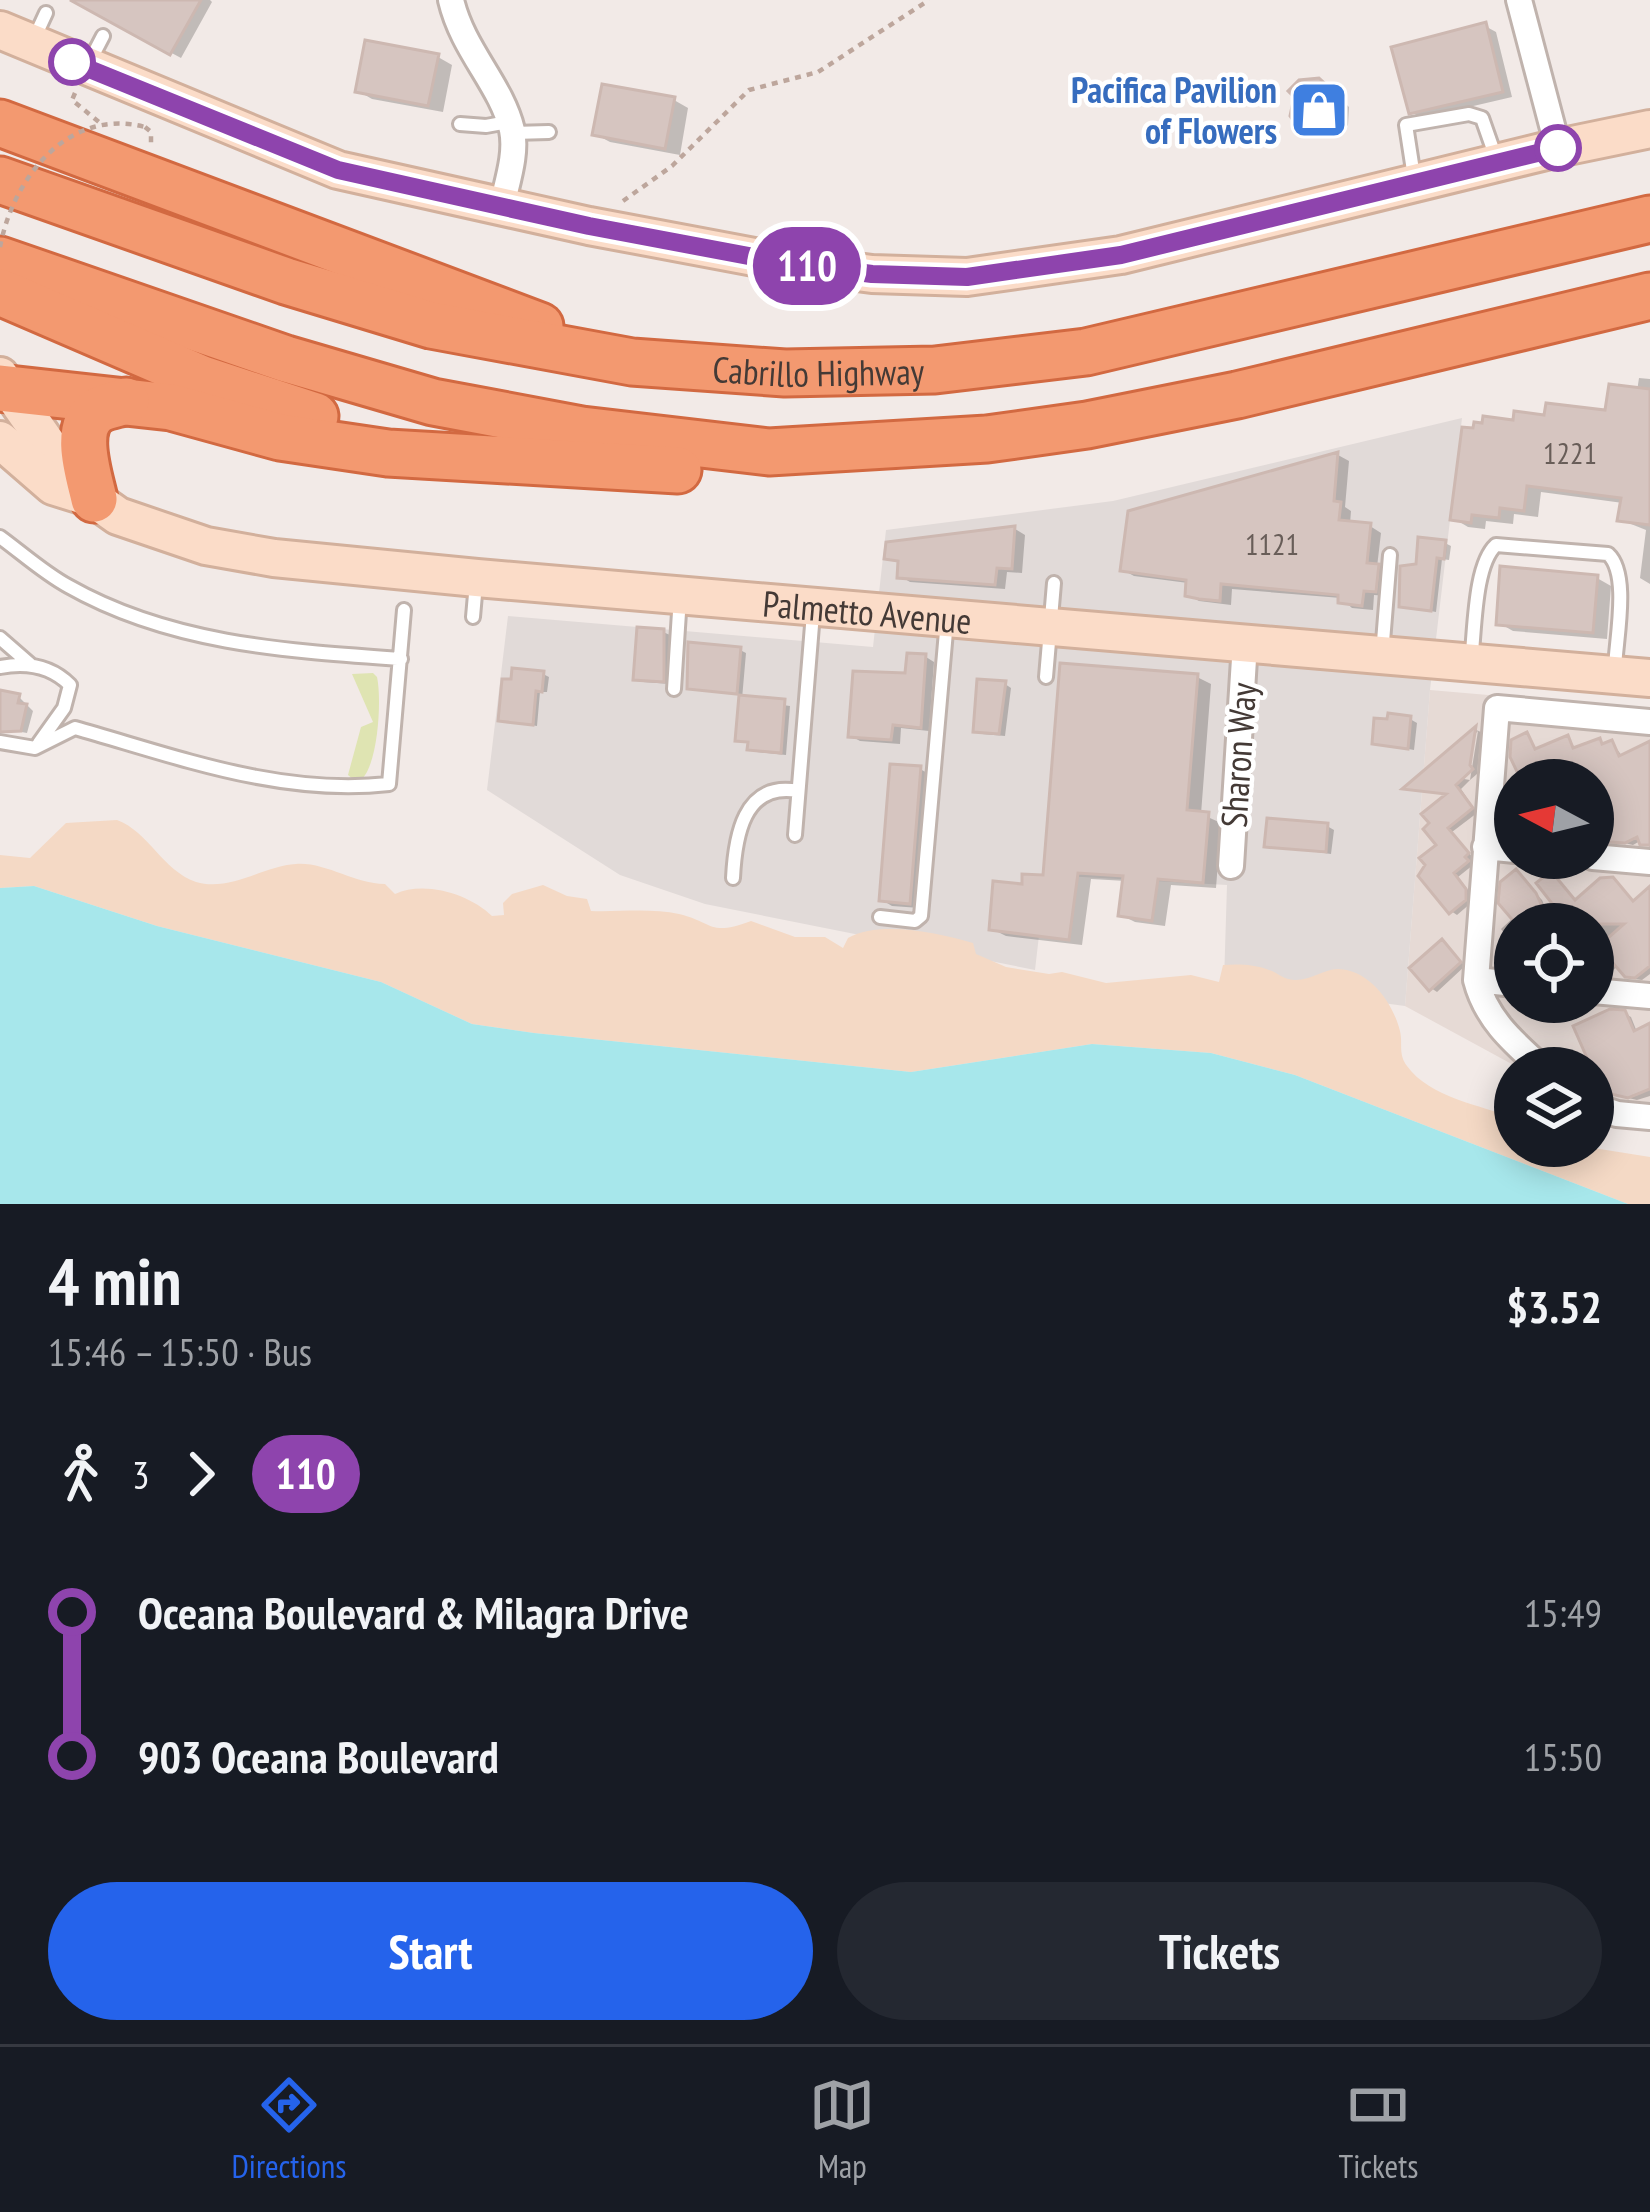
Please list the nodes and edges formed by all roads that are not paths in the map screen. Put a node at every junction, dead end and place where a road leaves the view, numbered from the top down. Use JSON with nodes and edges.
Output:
{"nodes":[{"id":1,"x":451,"y":0,"type":"edge"},
{"id":2,"x":1519,"y":0,"type":"edge"},
{"id":3,"x":26,"y":29,"type":"edge"},
{"id":4,"x":0,"y":123,"type":"edge"},
{"id":5,"x":460,"y":124,"type":"dead end"},
{"id":6,"x":511,"y":127,"type":"junction"},
{"id":7,"x":1650,"y":129,"type":"edge"},
{"id":8,"x":549,"y":132,"type":"dead end"},
{"id":9,"x":1558,"y":148,"type":"junction"},
{"id":10,"x":1498,"y":165,"type":"junction"},
{"id":11,"x":0,"y":180,"type":"edge"},
{"id":12,"x":1415,"y":185,"type":"junction"},
{"id":13,"x":502,"y":206,"type":"junction"},
{"id":14,"x":1650,"y":219,"type":"edge"},
{"id":15,"x":0,"y":260,"type":"edge"},
{"id":16,"x":0,"y":292,"type":"edge"},
{"id":17,"x":1650,"y":296,"type":"edge"},
{"id":18,"x":632,"y":362,"type":"junction"},
{"id":19,"x":3,"y":384,"type":"edge"},
{"id":20,"x":126,"y":401,"type":"junction"},
{"id":21,"x":0,"y":440,"type":"edge"},
{"id":22,"x":769,"y":452,"type":"junction"},
{"id":23,"x":606,"y":466,"type":"junction"},
{"id":24,"x":94,"y":499,"type":"junction"},
{"id":25,"x":0,"y":537,"type":"edge"},
{"id":26,"x":1390,"y":555,"type":"dead end"},
{"id":27,"x":477,"y":578,"type":"junction"},
{"id":28,"x":1054,"y":584,"type":"dead end"},
{"id":29,"x":680,"y":596,"type":"junction"},
{"id":30,"x":814,"y":606,"type":"junction"},
{"id":31,"x":404,"y":610,"type":"dead end"},
{"id":32,"x":473,"y":617,"type":"dead end"},
{"id":33,"x":947,"y":617,"type":"junction"},
{"id":34,"x":1049,"y":626,"type":"junction"},
{"id":35,"x":0,"y":638,"type":"edge"},
{"id":36,"x":1245,"y":643,"type":"junction"},
{"id":37,"x":1382,"y":655,"type":"junction"},
{"id":38,"x":401,"y":659,"type":"junction"},
{"id":39,"x":1471,"y":662,"type":"junction"},
{"id":40,"x":32,"y":666,"type":"junction"},
{"id":41,"x":0,"y":667,"type":"edge"},
{"id":42,"x":1046,"y":676,"type":"dead end"},
{"id":43,"x":1632,"y":676,"type":"edge"},
{"id":44,"x":674,"y":689,"type":"dead end"},
{"id":45,"x":1650,"y":722,"type":"edge"},
{"id":46,"x":0,"y":742,"type":"edge"},
{"id":47,"x":34,"y":748,"type":"junction"},
{"id":48,"x":798,"y":791,"type":"junction"},
{"id":49,"x":795,"y":835,"type":"dead end"},
{"id":50,"x":1485,"y":847,"type":"junction"},
{"id":51,"x":1494,"y":848,"type":"edge"},
{"id":52,"x":1614,"y":859,"type":"edge"},
{"id":53,"x":1650,"y":862,"type":"edge"},
{"id":54,"x":1231,"y":866,"type":"dead end"},
{"id":55,"x":733,"y":878,"type":"dead end"},
{"id":56,"x":880,"y":917,"type":"dead end"},
{"id":57,"x":1494,"y":988,"type":"edge"},
{"id":58,"x":1478,"y":991,"type":"junction"},
{"id":59,"x":1614,"y":993,"type":"edge"},
{"id":60,"x":1650,"y":996,"type":"edge"},
{"id":61,"x":1519,"y":1047,"type":"edge"},
{"id":62,"x":1614,"y":1113,"type":"edge"},
{"id":63,"x":1650,"y":1117,"type":"edge"}],
"edges":[{"from":1,"to":6,"type":"street"},
{"from":2,"to":9,"type":"street"},
{"from":3,"to":13,"type":"street"},
{"from":4,"to":18,"type":"highway"},
{"from":5,"to":6,"type":"lane"},
{"from":6,"to":8,"type":"lane"},
{"from":6,"to":13,"type":"street"},
{"from":7,"to":9,"type":"street"},
{"from":9,"to":10,"type":"street"},
{"from":10,"to":12,"type":"street"},
{"from":10,"to":12,"type":"lane"},
{"from":11,"to":18,"type":"highway","name":"Cabrillo Highway"},
{"from":12,"to":13,"type":"street"},
{"from":14,"to":18,"type":"highway","name":"Cabrillo Highway"},
{"from":15,"to":22,"type":"highway","name":"Cabrillo Highway"},
{"from":16,"to":23,"type":"highway"},
{"from":17,"to":22,"type":"highway","name":"Cabrillo Highway"},
{"from":19,"to":20,"type":"highway"},
{"from":19,"to":24,"type":"street","name":"Palmetto Avenue"},
{"from":20,"to":23,"type":"highway"},
{"from":20,"to":24,"type":"highway"},
{"from":21,"to":24,"type":"street","name":"Palmetto Avenue"},
{"from":22,"to":23,"type":"highway"},
{"from":24,"to":27,"type":"street","name":"Palmetto Avenue"},
{"from":25,"to":38,"type":"lane"},
{"from":26,"to":37,"type":"lane"},
{"from":27,"to":29,"type":"street","name":"Palmetto Avenue"},
{"from":27,"to":32,"type":"lane"},
{"from":28,"to":34,"type":"lane"},
{"from":29,"to":30,"type":"street","name":"Palmetto Avenue"},
{"from":29,"to":44,"type":"lane"},
{"from":30,"to":33,"type":"street","name":"Palmetto Avenue"},
{"from":30,"to":48,"type":"lane"},
{"from":31,"to":38,"type":"lane"},
{"from":33,"to":34,"type":"street","name":"Palmetto Avenue"},
{"from":33,"to":56,"type":"lane"},
{"from":34,"to":36,"type":"street","name":"Palmetto Avenue"},
{"from":34,"to":42,"type":"lane"},
{"from":35,"to":40,"type":"lane"},
{"from":36,"to":37,"type":"street","name":"Palmetto Avenue"},
{"from":36,"to":54,"type":"street","name":"Sharon Way"},
{"from":37,"to":39,"type":"street","name":"Palmetto Avenue"},
{"from":38,"to":47,"type":"lane"},
{"from":39,"to":43,"type":"street","name":"Palmetto Avenue"},
{"from":39,"to":43,"type":"lane"},
{"from":40,"to":41,"type":"lane"},
{"from":40,"to":47,"type":"lane"},
{"from":45,"to":50,"type":"street"},
{"from":46,"to":47,"type":"lane"},
{"from":48,"to":49,"type":"lane"},
{"from":48,"to":55,"type":"lane"},
{"from":50,"to":51,"type":"street"},
{"from":50,"to":58,"type":"street"},
{"from":52,"to":53,"type":"street"},
{"from":57,"to":58,"type":"street"},
{"from":58,"to":61,"type":"street"},
{"from":59,"to":60,"type":"street"},
{"from":62,"to":63,"type":"street"}]}
